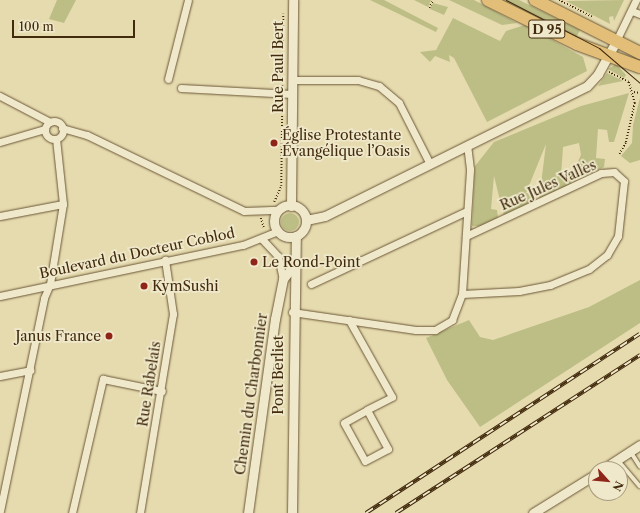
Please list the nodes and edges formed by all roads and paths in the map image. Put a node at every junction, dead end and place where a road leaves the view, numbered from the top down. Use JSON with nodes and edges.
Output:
{"nodes":[{"id":1,"x":188,"y":0,"type":"edge"},
{"id":2,"x":293,"y":0,"type":"edge"},
{"id":3,"x":433,"y":0,"type":"edge"},
{"id":4,"x":488,"y":0,"type":"edge"},
{"id":5,"x":535,"y":0,"type":"edge"},
{"id":6,"x":636,"y":0,"type":"edge"},
{"id":7,"x":429,"y":8,"type":"dead end"},
{"id":8,"x":632,"y":11,"type":"junction"},
{"id":9,"x":283,"y":14,"type":"dead end"},
{"id":10,"x":640,"y":14,"type":"edge"},
{"id":11,"x":616,"y":41,"type":"junction"},
{"id":12,"x":640,"y":53,"type":"edge"},
{"id":13,"x":607,"y":57,"type":"junction"},
{"id":14,"x":640,"y":66,"type":"edge"},
{"id":15,"x":602,"y":69,"type":"junction"},
{"id":16,"x":168,"y":79,"type":"dead end"},
{"id":17,"x":292,"y":80,"type":"junction"},
{"id":18,"x":181,"y":88,"type":"dead end"},
{"id":19,"x":633,"y":92,"type":"junction"},
{"id":20,"x":640,"y":93,"type":"edge"},
{"id":21,"x":282,"y":94,"type":"junction"},
{"id":22,"x":292,"y":94,"type":"junction"},
{"id":23,"x":0,"y":96,"type":"edge"},
{"id":24,"x":50,"y":122,"type":"junction"},
{"id":25,"x":62,"y":128,"type":"junction"},
{"id":26,"x":45,"y":130,"type":"junction"},
{"id":27,"x":56,"y":139,"type":"junction"},
{"id":28,"x":0,"y":142,"type":"edge"},
{"id":29,"x":467,"y":145,"type":"junction"},
{"id":30,"x":618,"y":155,"type":"dead end"},
{"id":31,"x":430,"y":164,"type":"junction"},
{"id":32,"x":63,"y":204,"type":"junction"},
{"id":33,"x":269,"y":205,"type":"dead end"},
{"id":34,"x":291,"y":206,"type":"junction"},
{"id":35,"x":279,"y":210,"type":"junction"},
{"id":36,"x":467,"y":211,"type":"junction"},
{"id":37,"x":256,"y":212,"type":"junction"},
{"id":38,"x":0,"y":216,"type":"edge"},
{"id":39,"x":306,"y":220,"type":"junction"},
{"id":40,"x":277,"y":231,"type":"junction"},
{"id":41,"x":296,"y":236,"type":"junction"},
{"id":42,"x":466,"y":236,"type":"junction"},
{"id":43,"x":265,"y":238,"type":"junction"},
{"id":44,"x":165,"y":260,"type":"junction"},
{"id":45,"x":294,"y":265,"type":"junction"},
{"id":46,"x":283,"y":279,"type":"junction"},
{"id":47,"x":50,"y":284,"type":"junction"},
{"id":48,"x":310,"y":284,"type":"dead end"},
{"id":49,"x":462,"y":294,"type":"junction"},
{"id":50,"x":0,"y":296,"type":"edge"},
{"id":51,"x":292,"y":312,"type":"junction"},
{"id":52,"x":349,"y":320,"type":"junction"},
{"id":53,"x":30,"y":370,"type":"junction"},
{"id":54,"x":0,"y":376,"type":"edge"},
{"id":55,"x":162,"y":391,"type":"junction"},
{"id":56,"x":367,"y":410,"type":"junction"},
{"id":57,"x":640,"y":445,"type":"edge"},
{"id":58,"x":630,"y":452,"type":"junction"},
{"id":59,"x":618,"y":460,"type":"joint"},
{"id":60,"x":640,"y":466,"type":"edge"},
{"id":61,"x":588,"y":479,"type":"edge"},
{"id":62,"x":640,"y":486,"type":"edge"},
{"id":63,"x":0,"y":511,"type":"edge"},
{"id":64,"x":72,"y":513,"type":"edge"},
{"id":65,"x":140,"y":513,"type":"edge"},
{"id":66,"x":248,"y":513,"type":"edge"},
{"id":67,"x":292,"y":513,"type":"edge"},
{"id":68,"x":534,"y":513,"type":"edge"}],
"edges":[{"from":1,"to":16,"type":"street"},
{"from":2,"to":17,"type":"street","name":"Rue Paul Bert"},
{"from":3,"to":7,"type":"path"},
{"from":4,"to":13,"type":"main road","number":"D 95"},
{"from":5,"to":11,"type":"main road","number":"D 95"},
{"from":6,"to":8,"type":"street"},
{"from":8,"to":10,"type":"street"},
{"from":8,"to":11,"type":"street"},
{"from":9,"to":21,"type":"path"},
{"from":11,"to":12,"type":"main road","number":"D 95"},
{"from":11,"to":13,"type":"street"},
{"from":13,"to":14,"type":"main road","number":"D 95"},
{"from":13,"to":15,"type":"street"},
{"from":15,"to":19,"type":"path"},
{"from":15,"to":29,"type":"street"},
{"from":17,"to":22,"type":"street","name":"Rue Paul Bert"},
{"from":17,"to":31,"type":"street"},
{"from":18,"to":21,"type":"street"},
{"from":19,"to":20,"type":"path"},
{"from":19,"to":30,"type":"path"},
{"from":21,"to":22,"type":"street"},
{"from":21,"to":33,"type":"path"},
{"from":22,"to":34,"type":"street","name":"Rue Paul Bert"},
{"from":23,"to":24,"type":"street"},
{"from":24,"to":25,"type":"street"},
{"from":24,"to":26,"type":"street"},
{"from":25,"to":27,"type":"street"},
{"from":25,"to":37,"type":"street"},
{"from":26,"to":27,"type":"street"},
{"from":26,"to":28,"type":"street"},
{"from":27,"to":32,"type":"street"},
{"from":29,"to":31,"type":"street"},
{"from":29,"to":36,"type":"street"},
{"from":31,"to":39,"type":"street"},
{"from":32,"to":38,"type":"street"},
{"from":32,"to":47,"type":"street"},
{"from":34,"to":35,"type":"street"},
{"from":34,"to":39,"type":"street"},
{"from":35,"to":37,"type":"street"},
{"from":35,"to":40,"type":"street"},
{"from":36,"to":42,"type":"street"},
{"from":36,"to":48,"type":"street"},
{"from":37,"to":43,"type":"path"},
{"from":39,"to":41,"type":"street"},
{"from":40,"to":41,"type":"street"},
{"from":40,"to":43,"type":"street","name":"Boulevard du Docteur Coblod"},
{"from":41,"to":45,"type":"street","name":"Pont Berliet"},
{"from":42,"to":49,"type":"street"},
{"from":42,"to":49,"type":"street","name":"Rue Jules Vallès"},
{"from":43,"to":44,"type":"street","name":"Boulevard du Docteur Coblod"},
{"from":43,"to":46,"type":"street","name":"Chemin du Charbonnier"},
{"from":44,"to":47,"type":"street","name":"Boulevard du Docteur Coblod"},
{"from":44,"to":55,"type":"street","name":"Rue Rabelais"},
{"from":45,"to":46,"type":"street","name":"Chemin du Charbonnier"},
{"from":45,"to":51,"type":"street","name":"Pont Berliet"},
{"from":46,"to":66,"type":"street","name":"Chemin du Charbonnier"},
{"from":47,"to":50,"type":"street","name":"Boulevard du Docteur Coblod"},
{"from":47,"to":53,"type":"street"},
{"from":49,"to":52,"type":"street"},
{"from":51,"to":52,"type":"street"},
{"from":51,"to":67,"type":"street","name":"Pont Berliet"},
{"from":52,"to":56,"type":"street"},
{"from":53,"to":54,"type":"street"},
{"from":53,"to":63,"type":"street"},
{"from":55,"to":64,"type":"street"},
{"from":55,"to":65,"type":"street","name":"Rue Rabelais"},
{"from":56,"to":56,"type":"street"},
{"from":57,"to":58,"type":"street"},
{"from":58,"to":59,"type":"street"},
{"from":58,"to":60,"type":"lane"},
{"from":59,"to":62,"type":"lane"},
{"from":61,"to":68,"type":"street"}]}
